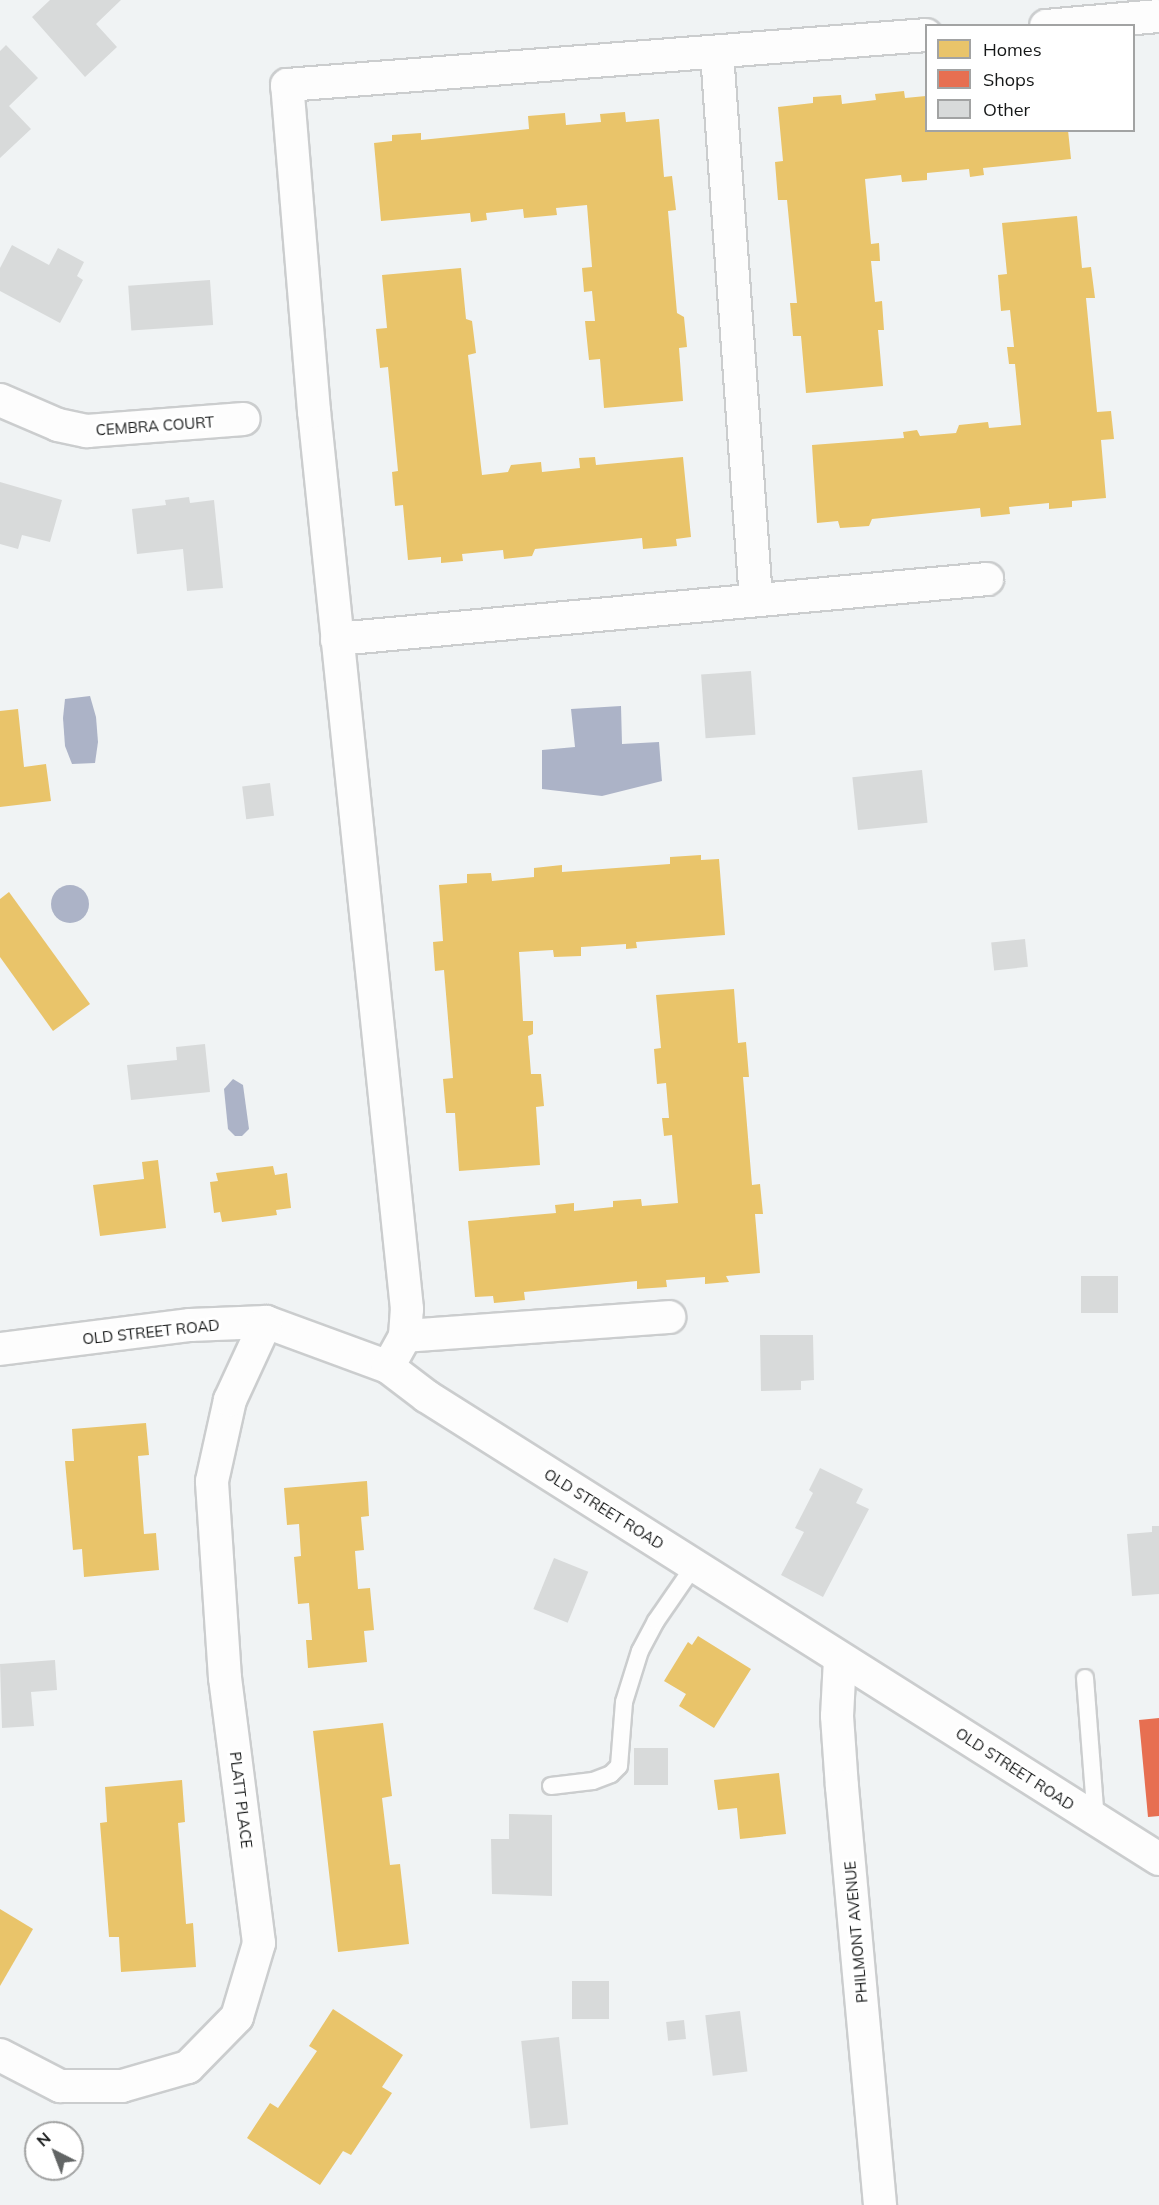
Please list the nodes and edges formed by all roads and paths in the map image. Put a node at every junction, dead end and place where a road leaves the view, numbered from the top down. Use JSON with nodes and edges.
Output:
{"nodes":[{"id":1,"x":1159,"y":16,"type":"edge"},
{"id":2,"x":1069,"y":24,"type":"edge"},
{"id":3,"x":925,"y":35,"type":"edge"},
{"id":4,"x":717,"y":52,"type":"junction"},
{"id":5,"x":0,"y":400,"type":"edge"},
{"id":6,"x":244,"y":419,"type":"dead end"},
{"id":7,"x":987,"y":579,"type":"dead end"},
{"id":8,"x":756,"y":600,"type":"junction"},
{"id":9,"x":338,"y":639,"type":"junction"},
{"id":10,"x":669,"y":1317,"type":"dead end"},
{"id":11,"x":266,"y":1322,"type":"junction"},
{"id":12,"x":405,"y":1336,"type":"junction"},
{"id":13,"x":0,"y":1349,"type":"edge"},
{"id":14,"x":388,"y":1367,"type":"junction"},
{"id":15,"x":694,"y":1566,"type":"junction"},
{"id":16,"x":840,"y":1659,"type":"junction"},
{"id":17,"x":1085,"y":1678,"type":"dead end"},
{"id":18,"x":551,"y":1786,"type":"dead end"},
{"id":19,"x":1096,"y":1821,"type":"junction"},
{"id":20,"x":1159,"y":1859,"type":"edge"},
{"id":21,"x":0,"y":2055,"type":"edge"},
{"id":22,"x":880,"y":2205,"type":"edge"}],
"edges":[{"from":1,"to":2,"type":"street"},
{"from":3,"to":4,"type":"street"},
{"from":4,"to":8,"type":"street"},
{"from":4,"to":9,"type":"street"},
{"from":5,"to":6,"type":"street","name":"CEMBRA COURT"},
{"from":7,"to":8,"type":"street"},
{"from":8,"to":9,"type":"street"},
{"from":9,"to":12,"type":"street"},
{"from":10,"to":12,"type":"street"},
{"from":11,"to":13,"type":"street","name":"OLD STREET ROAD"},
{"from":11,"to":14,"type":"street","name":"OLD STREET ROAD"},
{"from":11,"to":21,"type":"street","name":"PLATT PLACE"},
{"from":12,"to":14,"type":"street"},
{"from":14,"to":15,"type":"street","name":"OLD STREET ROAD"},
{"from":15,"to":16,"type":"street","name":"OLD STREET ROAD"},
{"from":15,"to":18,"type":"lane"},
{"from":16,"to":19,"type":"street","name":"OLD STREET ROAD"},
{"from":16,"to":22,"type":"street","name":"PHILMONT AVENUE"},
{"from":17,"to":19,"type":"lane"},
{"from":19,"to":20,"type":"street","name":"OLD STREET ROAD"}]}
